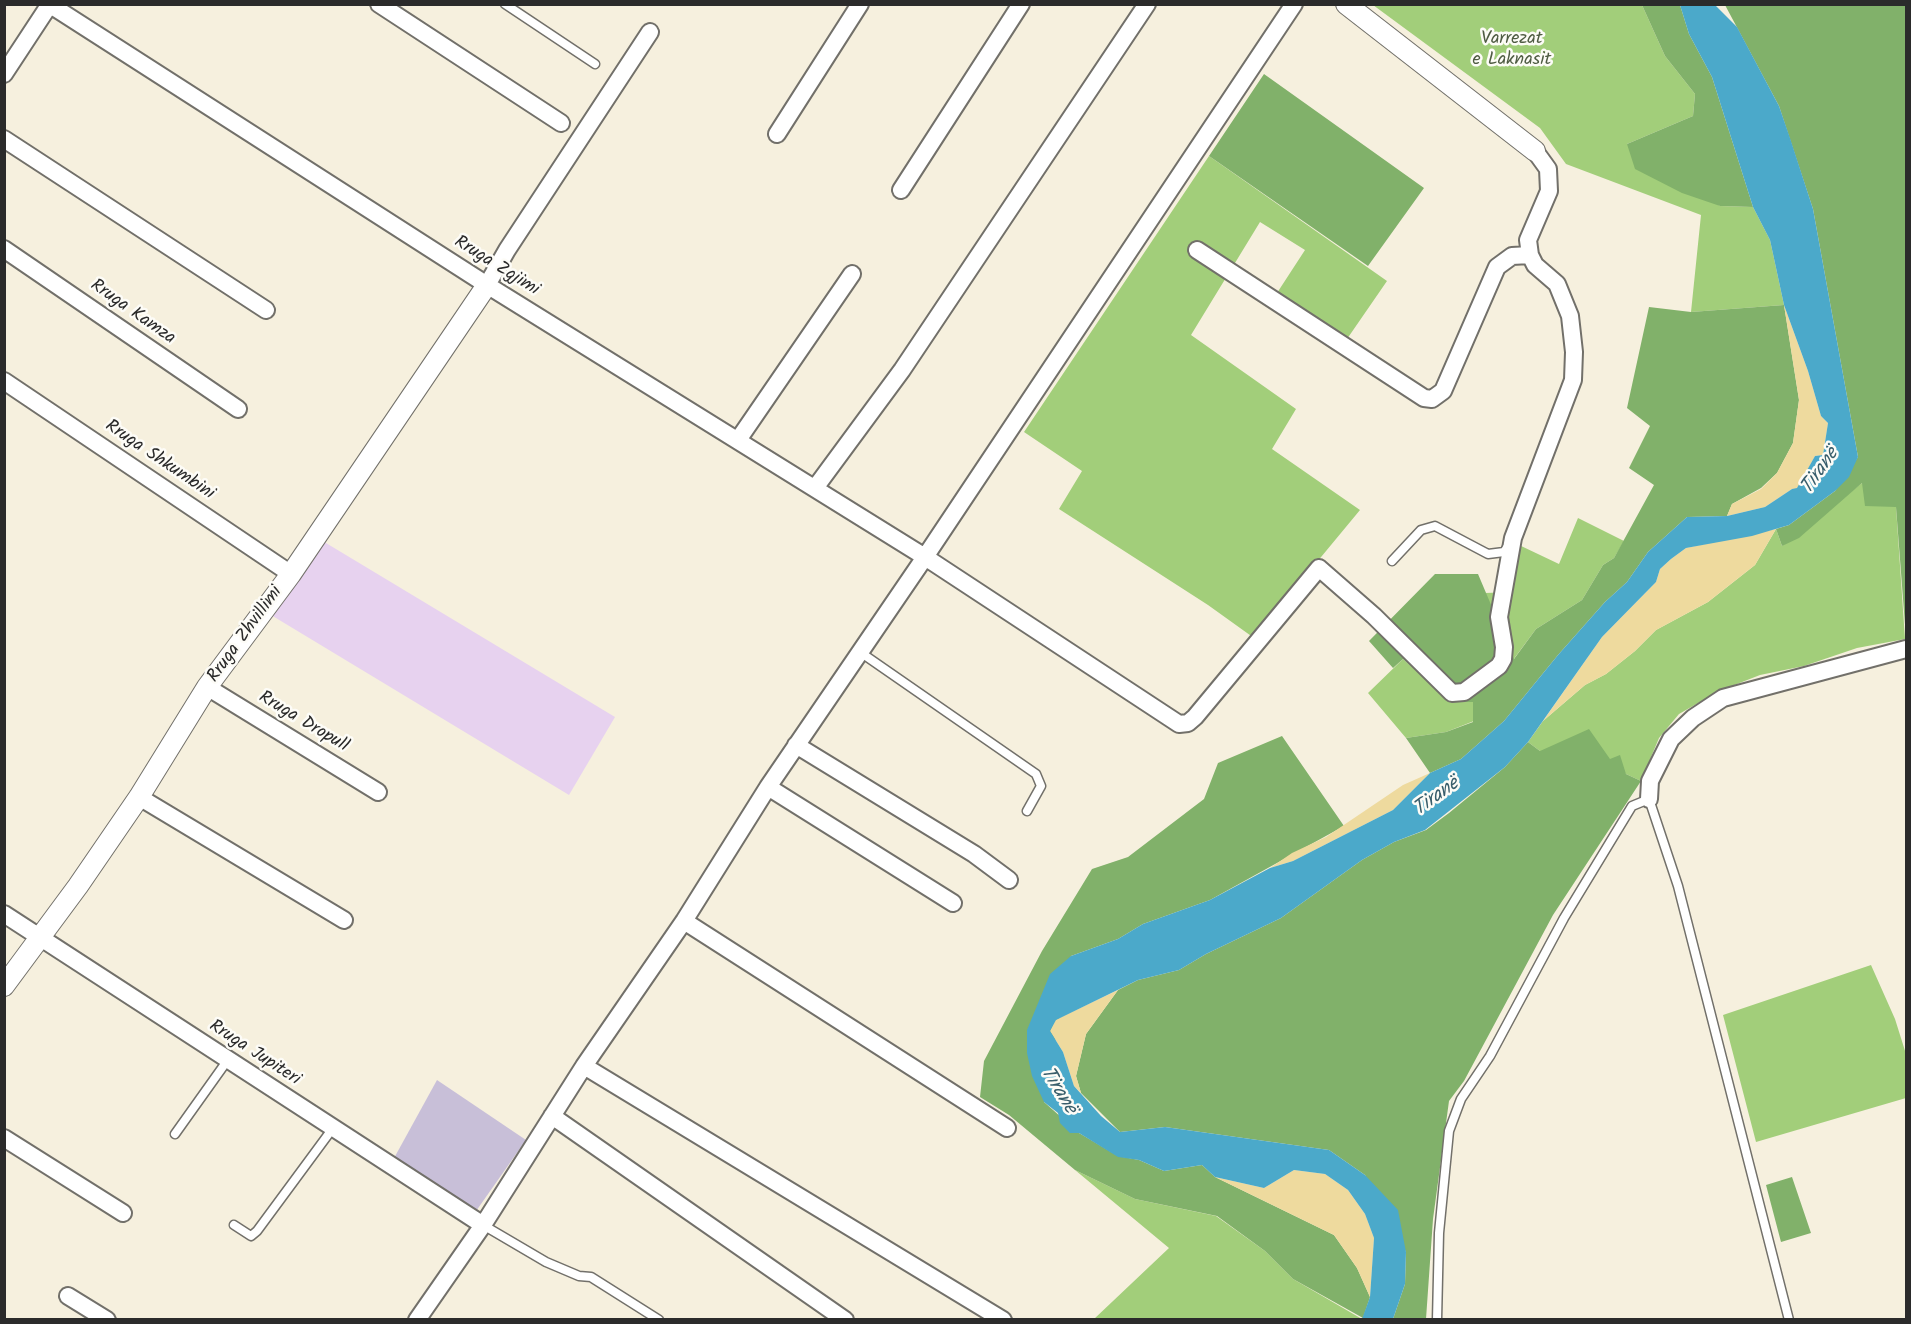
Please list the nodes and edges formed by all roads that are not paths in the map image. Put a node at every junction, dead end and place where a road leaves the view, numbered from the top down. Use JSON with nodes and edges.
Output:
{"nodes":[{"id":1,"x":379,"y":4,"type":"edge"},
{"id":2,"x":505,"y":4,"type":"edge"},
{"id":3,"x":860,"y":4,"type":"edge"},
{"id":4,"x":1021,"y":4,"type":"edge"},
{"id":5,"x":1147,"y":4,"type":"edge"},
{"id":6,"x":1294,"y":4,"type":"edge"},
{"id":7,"x":1346,"y":4,"type":"edge"},
{"id":8,"x":49,"y":5,"type":"edge"},
{"id":9,"x":650,"y":32,"type":"dead end"},
{"id":10,"x":595,"y":64,"type":"dead end"},
{"id":11,"x":4,"y":74,"type":"edge"},
{"id":12,"x":561,"y":123,"type":"dead end"},
{"id":13,"x":777,"y":134,"type":"dead end"},
{"id":14,"x":4,"y":139,"type":"edge"},
{"id":15,"x":1535,"y":151,"type":"joint"},
{"id":16,"x":901,"y":190,"type":"dead end"},
{"id":17,"x":4,"y":249,"type":"edge"},
{"id":18,"x":1197,"y":250,"type":"dead end"},
{"id":19,"x":1530,"y":255,"type":"junction"},
{"id":20,"x":852,"y":274,"type":"dead end"},
{"id":21,"x":487,"y":285,"type":"junction"},
{"id":22,"x":266,"y":310,"type":"dead end"},
{"id":23,"x":4,"y":381,"type":"edge"},
{"id":24,"x":238,"y":409,"type":"dead end"},
{"id":25,"x":738,"y":440,"type":"junction"},
{"id":26,"x":815,"y":488,"type":"junction"},
{"id":27,"x":1513,"y":538,"type":"junction"},
{"id":28,"x":925,"y":558,"type":"junction"},
{"id":29,"x":1392,"y":561,"type":"dead end"},
{"id":30,"x":291,"y":574,"type":"junction"},
{"id":31,"x":1906,"y":649,"type":"edge"},
{"id":32,"x":860,"y":652,"type":"junction"},
{"id":33,"x":207,"y":687,"type":"junction"},
{"id":34,"x":796,"y":745,"type":"junction"},
{"id":35,"x":768,"y":787,"type":"junction"},
{"id":36,"x":378,"y":792,"type":"dead end"},
{"id":37,"x":139,"y":796,"type":"junction"},
{"id":38,"x":1649,"y":799,"type":"junction"},
{"id":39,"x":1027,"y":811,"type":"dead end"},
{"id":40,"x":1009,"y":880,"type":"dead end"},
{"id":41,"x":953,"y":903,"type":"dead end"},
{"id":42,"x":4,"y":915,"type":"edge"},
{"id":43,"x":344,"y":920,"type":"dead end"},
{"id":44,"x":684,"y":921,"type":"junction"},
{"id":45,"x":41,"y":937,"type":"junction"},
{"id":46,"x":4,"y":986,"type":"edge"},
{"id":47,"x":227,"y":1061,"type":"junction"},
{"id":48,"x":584,"y":1066,"type":"junction"},
{"id":49,"x":552,"y":1116,"type":"junction"},
{"id":50,"x":333,"y":1128,"type":"junction"},
{"id":51,"x":1007,"y":1128,"type":"dead end"},
{"id":52,"x":175,"y":1134,"type":"dead end"},
{"id":53,"x":4,"y":1138,"type":"edge"},
{"id":54,"x":123,"y":1213,"type":"dead end"},
{"id":55,"x":483,"y":1225,"type":"junction"},
{"id":56,"x":234,"y":1226,"type":"dead end"},
{"id":57,"x":68,"y":1296,"type":"dead end"},
{"id":58,"x":107,"y":1320,"type":"edge"},
{"id":59,"x":417,"y":1320,"type":"edge"},
{"id":60,"x":659,"y":1320,"type":"edge"},
{"id":61,"x":845,"y":1320,"type":"edge"},
{"id":62,"x":1003,"y":1320,"type":"edge"},
{"id":63,"x":1437,"y":1320,"type":"edge"},
{"id":64,"x":1789,"y":1320,"type":"edge"}],
"edges":[{"from":1,"to":12,"type":"street"},
{"from":2,"to":10,"type":"lane"},
{"from":3,"to":13,"type":"street"},
{"from":4,"to":16,"type":"street"},
{"from":5,"to":26,"type":"street"},
{"from":6,"to":28,"type":"street"},
{"from":7,"to":15,"type":"street"},
{"from":8,"to":11,"type":"street"},
{"from":8,"to":21,"type":"street","name":"Rruga Zgjimi"},
{"from":9,"to":21,"type":"street"},
{"from":14,"to":22,"type":"street"},
{"from":15,"to":19,"type":"street"},
{"from":17,"to":24,"type":"street","name":"Rruga Kamza"},
{"from":18,"to":19,"type":"street"},
{"from":19,"to":27,"type":"street"},
{"from":20,"to":25,"type":"street"},
{"from":21,"to":25,"type":"street","name":"Rruga Zgjimi"},
{"from":21,"to":30,"type":"street","name":"Rruga Zhvillimi"},
{"from":23,"to":30,"type":"street","name":"Rruga Shkumbini"},
{"from":25,"to":26,"type":"street","name":"Rruga Zgjimi"},
{"from":26,"to":28,"type":"street","name":"Rruga Zgjimi"},
{"from":27,"to":28,"type":"street","name":"Rruga Zgjimi"},
{"from":27,"to":29,"type":"lane"},
{"from":28,"to":32,"type":"street"},
{"from":30,"to":33,"type":"street","name":"Rruga Zhvillimi"},
{"from":31,"to":38,"type":"street"},
{"from":32,"to":34,"type":"street"},
{"from":32,"to":39,"type":"lane"},
{"from":33,"to":36,"type":"street","name":"Rruga Dropull"},
{"from":33,"to":37,"type":"street","name":"Rruga Zhvillimi"},
{"from":34,"to":35,"type":"street"},
{"from":34,"to":40,"type":"street"},
{"from":35,"to":41,"type":"street"},
{"from":35,"to":44,"type":"street"},
{"from":37,"to":43,"type":"street"},
{"from":37,"to":45,"type":"street","name":"Rruga Zhvillimi"},
{"from":38,"to":63,"type":"lane"},
{"from":38,"to":64,"type":"lane"},
{"from":42,"to":45,"type":"street","name":"Rruga Jupiteri"},
{"from":44,"to":48,"type":"street"},
{"from":44,"to":51,"type":"street"},
{"from":45,"to":46,"type":"street","name":"Rruga Zhvillimi"},
{"from":45,"to":47,"type":"street","name":"Rruga Jupiteri"},
{"from":47,"to":50,"type":"street","name":"Rruga Jupiteri"},
{"from":47,"to":52,"type":"lane"},
{"from":48,"to":49,"type":"street"},
{"from":48,"to":62,"type":"street"},
{"from":49,"to":55,"type":"street"},
{"from":49,"to":61,"type":"street"},
{"from":50,"to":55,"type":"street","name":"Rruga Jupiteri"},
{"from":50,"to":56,"type":"lane"},
{"from":53,"to":54,"type":"street"},
{"from":55,"to":59,"type":"street"},
{"from":55,"to":60,"type":"lane"},
{"from":57,"to":58,"type":"street"}]}
